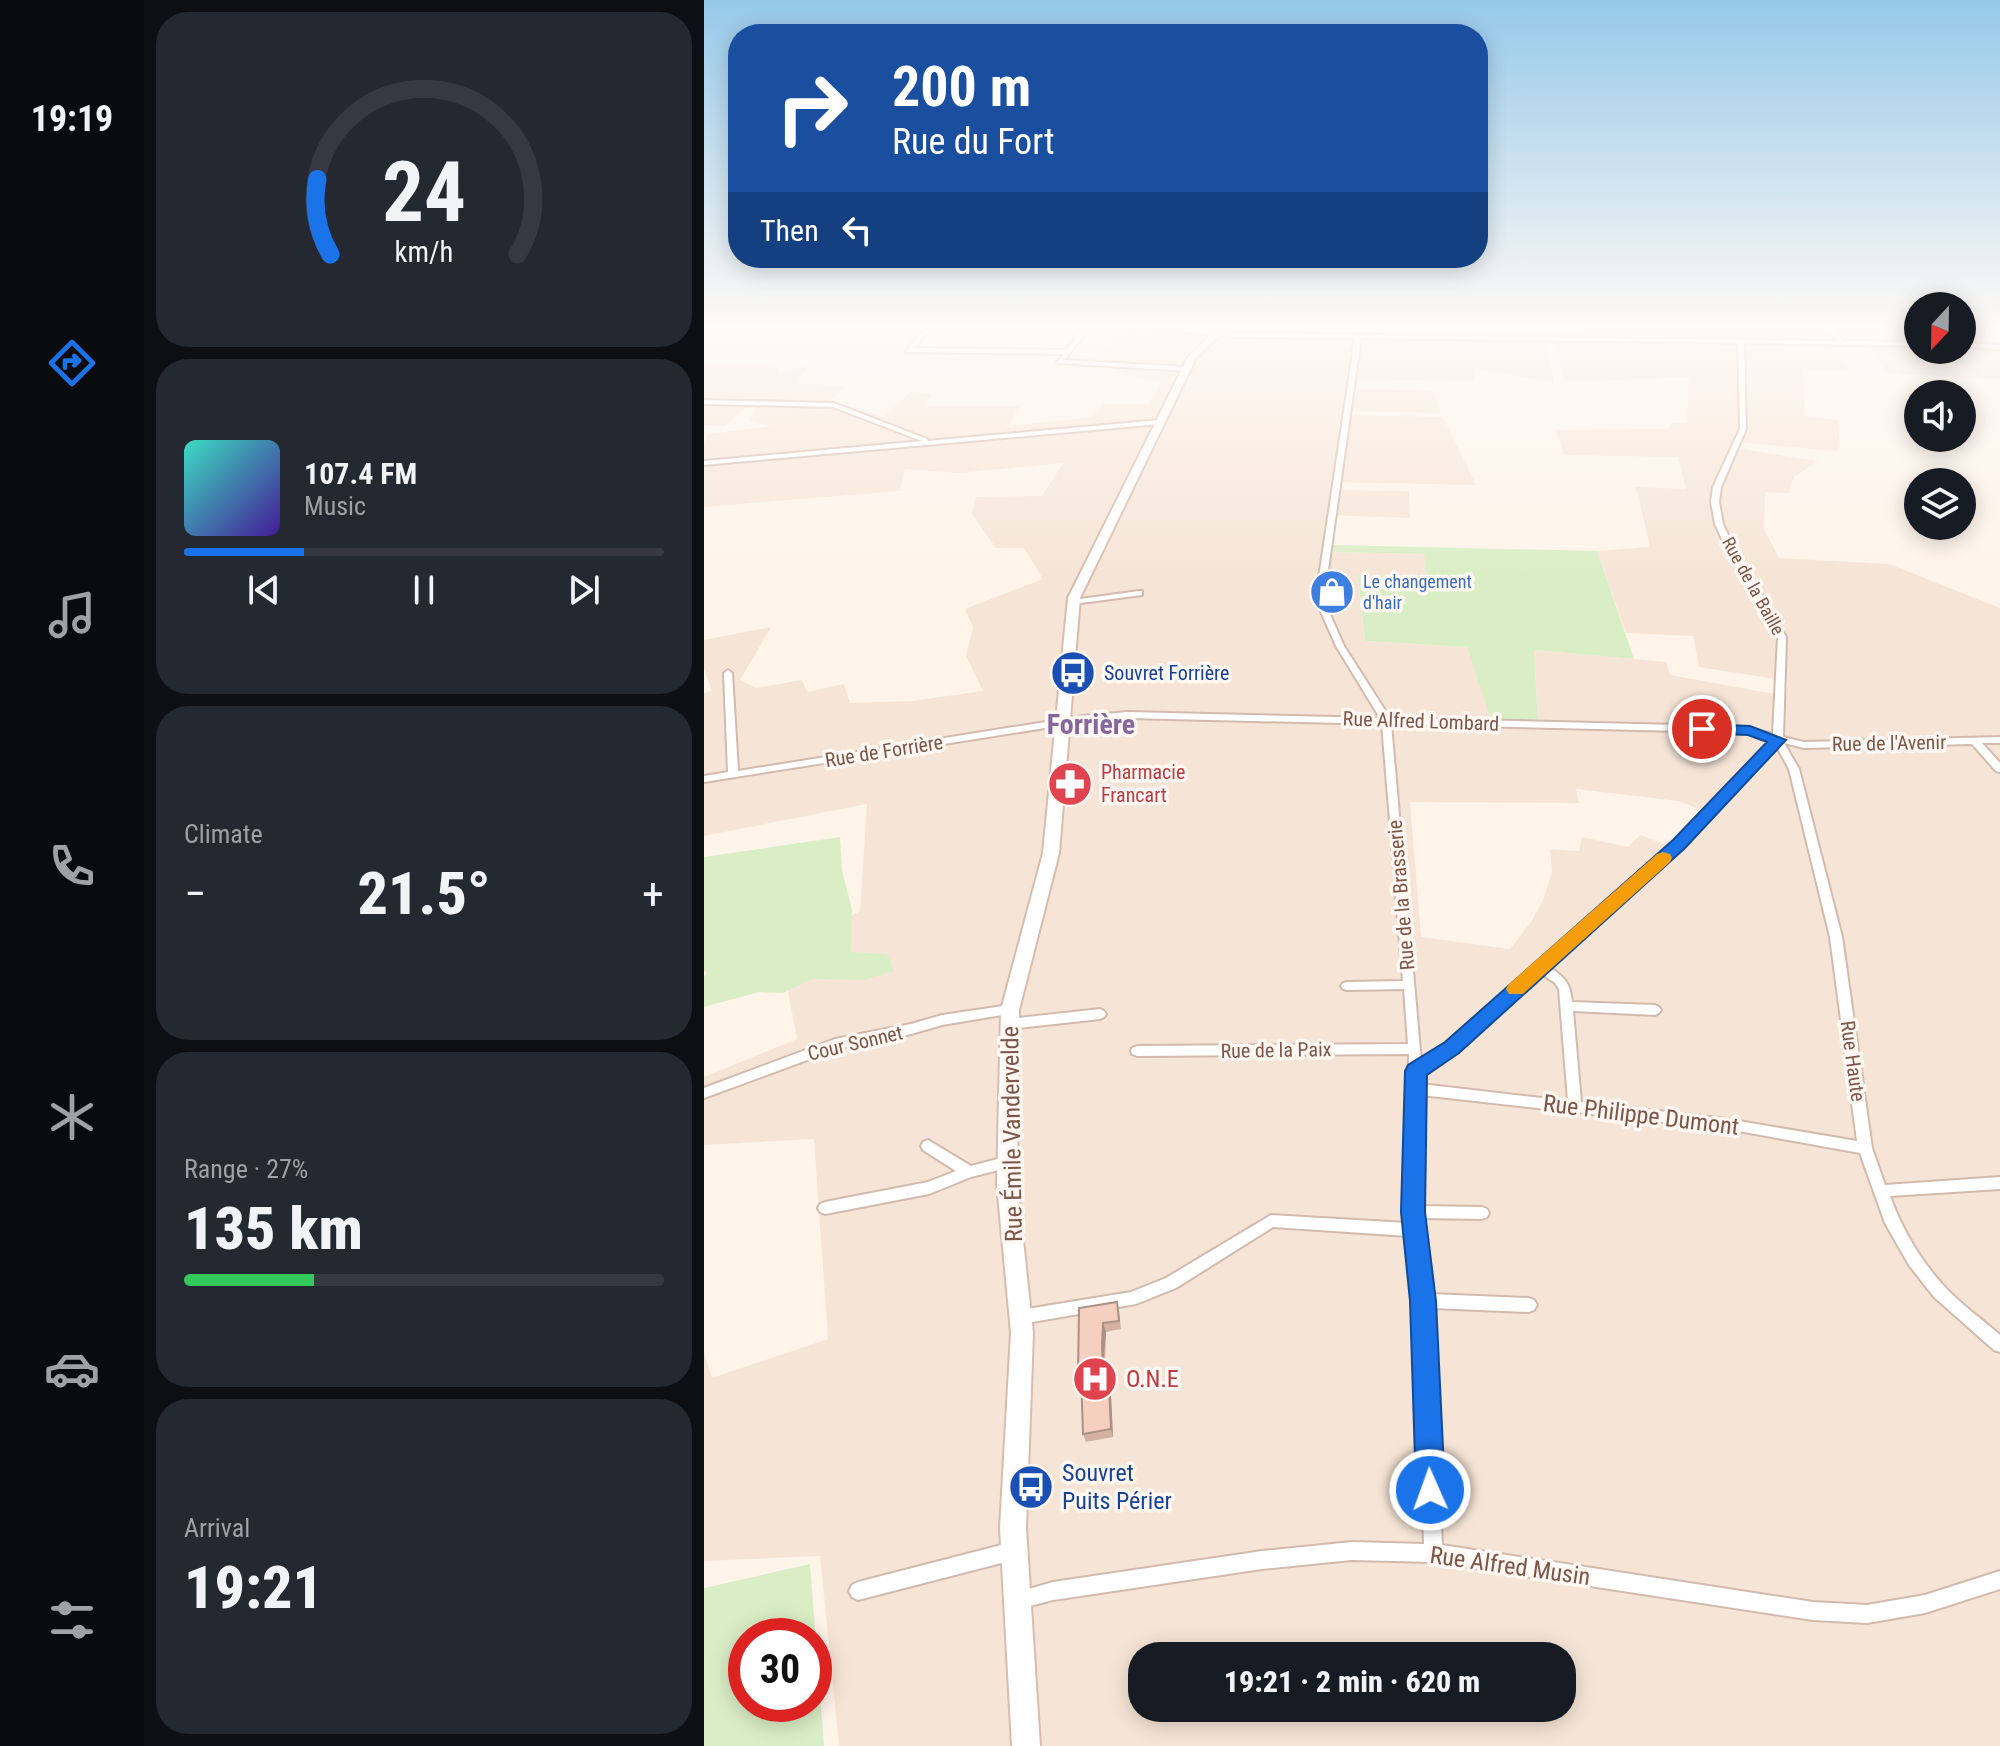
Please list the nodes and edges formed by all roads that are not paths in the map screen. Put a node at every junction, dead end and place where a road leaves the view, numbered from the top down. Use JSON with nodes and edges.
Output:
{"nodes":[{"id":1,"x":846,"y":409,"type":"edge"},
{"id":2,"x":1166,"y":409,"type":"edge"},
{"id":3,"x":1347,"y":409,"type":"edge"},
{"id":4,"x":1743,"y":409,"type":"edge"},
{"id":5,"x":1160,"y":422,"type":"junction"},
{"id":6,"x":929,"y":442,"type":"junction"},
{"id":7,"x":704,"y":463,"type":"edge"},
{"id":8,"x":1139,"y":593,"type":"dead end"},
{"id":9,"x":1073,"y":602,"type":"junction"},
{"id":10,"x":728,"y":673,"type":"dead end"},
{"id":11,"x":1386,"y":720,"type":"junction"},
{"id":12,"x":1064,"y":722,"type":"junction"},
{"id":13,"x":1778,"y":740,"type":"junction"},
{"id":14,"x":2000,"y":740,"type":"edge"},
{"id":15,"x":1975,"y":741,"type":"junction"},
{"id":16,"x":2000,"y":769,"type":"edge"},
{"id":17,"x":733,"y":775,"type":"junction"},
{"id":18,"x":704,"y":779,"type":"edge"},
{"id":19,"x":1540,"y":967,"type":"junction"},
{"id":20,"x":1409,"y":985,"type":"junction"},
{"id":21,"x":1347,"y":986,"type":"dead end"},
{"id":22,"x":1567,"y":1006,"type":"junction"},
{"id":23,"x":1655,"y":1010,"type":"dead end"},
{"id":24,"x":1100,"y":1014,"type":"dead end"},
{"id":25,"x":1010,"y":1017,"type":"junction"},
{"id":26,"x":1415,"y":1049,"type":"junction"},
{"id":27,"x":1137,"y":1051,"type":"dead end"},
{"id":28,"x":1416,"y":1071,"type":"junction"},
{"id":29,"x":1416,"y":1089,"type":"junction"},
{"id":30,"x":704,"y":1093,"type":"edge"},
{"id":31,"x":1575,"y":1107,"type":"junction"},
{"id":32,"x":928,"y":1146,"type":"dead end"},
{"id":33,"x":1865,"y":1148,"type":"junction"},
{"id":34,"x":1009,"y":1162,"type":"junction"},
{"id":35,"x":969,"y":1172,"type":"junction"},
{"id":36,"x":2000,"y":1183,"type":"edge"},
{"id":37,"x":1881,"y":1191,"type":"junction"},
{"id":38,"x":825,"y":1208,"type":"dead end"},
{"id":39,"x":1413,"y":1212,"type":"junction"},
{"id":40,"x":1482,"y":1213,"type":"dead end"},
{"id":41,"x":1414,"y":1230,"type":"junction"},
{"id":42,"x":1423,"y":1301,"type":"junction"},
{"id":43,"x":1529,"y":1305,"type":"dead end"},
{"id":44,"x":1021,"y":1317,"type":"junction"},
{"id":45,"x":2000,"y":1345,"type":"edge"},
{"id":46,"x":1014,"y":1551,"type":"junction"},
{"id":47,"x":1433,"y":1553,"type":"junction"},
{"id":48,"x":2000,"y":1580,"type":"edge"},
{"id":49,"x":858,"y":1591,"type":"dead end"},
{"id":50,"x":1017,"y":1600,"type":"junction"},
{"id":51,"x":1026,"y":1746,"type":"edge"}],
"edges":[{"from":1,"to":6,"type":"street"},
{"from":2,"to":5,"type":"main road"},
{"from":3,"to":11,"type":"street"},
{"from":4,"to":13,"type":"street","name":"Rue de la Baille"},
{"from":5,"to":6,"type":"street"},
{"from":5,"to":9,"type":"main road"},
{"from":6,"to":7,"type":"street"},
{"from":8,"to":9,"type":"street"},
{"from":9,"to":12,"type":"main road","name":"Rue Émile Vandervelde"},
{"from":10,"to":17,"type":"street"},
{"from":11,"to":12,"type":"street","name":"Rue Alfred Lombard"},
{"from":11,"to":13,"type":"street","name":"Rue Alfred Lombard"},
{"from":11,"to":20,"type":"street","name":"Rue de la Brasserie"},
{"from":12,"to":17,"type":"street","name":"Rue de Forrière"},
{"from":12,"to":25,"type":"main road","name":"Rue Émile Vandervelde"},
{"from":13,"to":15,"type":"street","name":"Rue de l'Avenir"},
{"from":13,"to":19,"type":"street"},
{"from":13,"to":33,"type":"street","name":"Rue Haute"},
{"from":14,"to":15,"type":"street","name":"Rue de l'Avenir"},
{"from":15,"to":16,"type":"street"},
{"from":17,"to":18,"type":"street","name":"Rue de Forrière"},
{"from":19,"to":22,"type":"street"},
{"from":19,"to":28,"type":"street"},
{"from":20,"to":21,"type":"street"},
{"from":20,"to":26,"type":"street","name":"Rue de la Brasserie"},
{"from":22,"to":23,"type":"street"},
{"from":22,"to":31,"type":"street"},
{"from":24,"to":25,"type":"street","name":"Cour Sonnet"},
{"from":25,"to":30,"type":"street","name":"Cour Sonnet"},
{"from":25,"to":34,"type":"main road","name":"Rue Émile Vandervelde"},
{"from":26,"to":27,"type":"street","name":"Rue de la Paix"},
{"from":26,"to":28,"type":"street","name":"Rue de la Brasserie"},
{"from":28,"to":29,"type":"street","name":"Rue de la Brasserie"},
{"from":29,"to":31,"type":"street","name":"Rue Philippe Dumont"},
{"from":29,"to":39,"type":"street","name":"Rue de la Brasserie"},
{"from":31,"to":33,"type":"street","name":"Rue Philippe Dumont"},
{"from":32,"to":35,"type":"street"},
{"from":33,"to":37,"type":"street","name":"Rue Haute"},
{"from":34,"to":35,"type":"street"},
{"from":34,"to":44,"type":"main road","name":"Rue Émile Vandervelde"},
{"from":35,"to":38,"type":"street"},
{"from":36,"to":37,"type":"street"},
{"from":37,"to":45,"type":"street","name":"Rue Haute"},
{"from":39,"to":40,"type":"street"},
{"from":39,"to":41,"type":"street","name":"Rue de la Brasserie"},
{"from":41,"to":42,"type":"street","name":"Rue de la Brasserie"},
{"from":41,"to":44,"type":"street"},
{"from":42,"to":43,"type":"street"},
{"from":42,"to":47,"type":"street","name":"Rue de la Brasserie"},
{"from":44,"to":46,"type":"main road","name":"Rue Émile Vandervelde"},
{"from":46,"to":49,"type":"street"},
{"from":46,"to":50,"type":"main road","name":"Rue Émile Vandervelde"},
{"from":47,"to":48,"type":"street","name":"Rue Alfred Musin"},
{"from":47,"to":50,"type":"street","name":"Rue Alfred Musin"},
{"from":50,"to":51,"type":"main road","name":"Rue Émile Vandervelde"}]}
